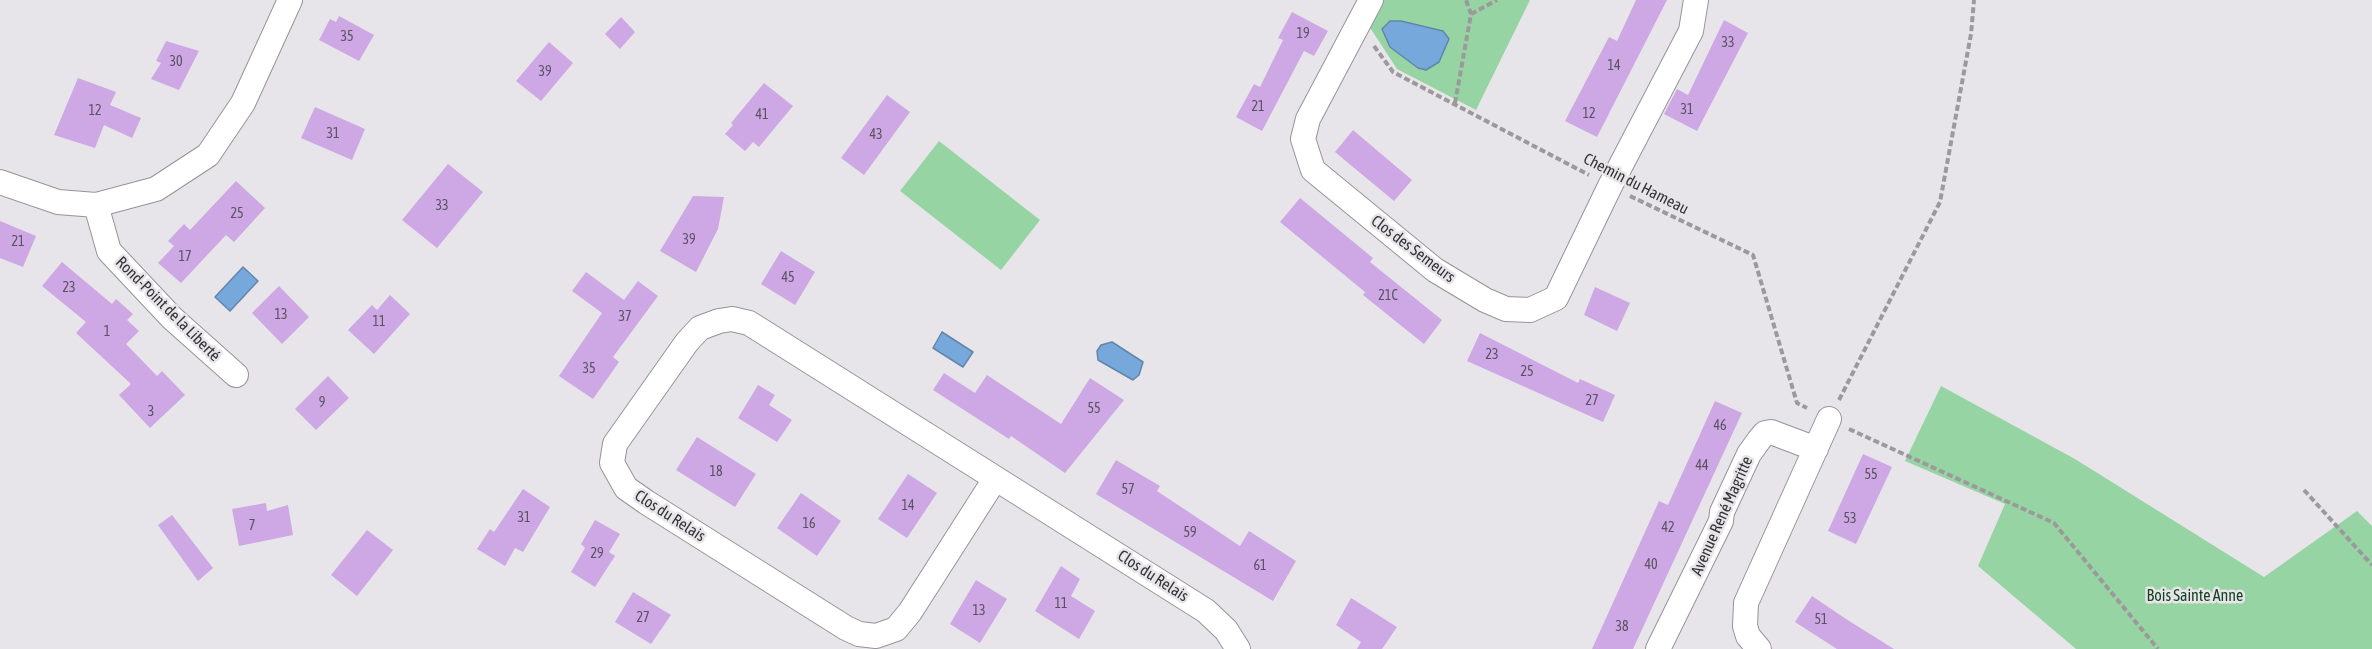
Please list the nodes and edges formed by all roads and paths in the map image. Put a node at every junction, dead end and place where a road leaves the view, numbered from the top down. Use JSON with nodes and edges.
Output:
{"nodes":[{"id":1,"x":290,"y":0,"type":"edge"},
{"id":2,"x":1371,"y":0,"type":"edge"},
{"id":3,"x":1466,"y":0,"type":"edge"},
{"id":4,"x":1497,"y":0,"type":"edge"},
{"id":5,"x":1696,"y":0,"type":"edge"},
{"id":6,"x":1974,"y":0,"type":"edge"},
{"id":7,"x":1471,"y":14,"type":"junction"},
{"id":8,"x":1359,"y":23,"type":"junction"},
{"id":9,"x":1455,"y":104,"type":"junction"},
{"id":10,"x":0,"y":182,"type":"edge"},
{"id":11,"x":1610,"y":186,"type":"junction"},
{"id":12,"x":96,"y":206,"type":"junction"},
{"id":13,"x":236,"y":375,"type":"dead end"},
{"id":14,"x":1829,"y":419,"type":"junction"},
{"id":15,"x":1816,"y":449,"type":"junction"},
{"id":16,"x":995,"y":479,"type":"junction"},
{"id":17,"x":2304,"y":490,"type":"dead end"},
{"id":18,"x":2372,"y":565,"type":"edge"},
{"id":19,"x":1238,"y":649,"type":"edge"},
{"id":20,"x":1658,"y":649,"type":"edge"},
{"id":21,"x":1759,"y":649,"type":"edge"},
{"id":22,"x":2158,"y":649,"type":"edge"}],
"edges":[{"from":1,"to":12,"type":"street"},
{"from":2,"to":8,"type":"street","name":"Clos des Semeurs"},
{"from":3,"to":7,"type":"path"},
{"from":4,"to":7,"type":"path"},
{"from":5,"to":11,"type":"street","name":"Clos des Semeurs"},
{"from":6,"to":14,"type":"path"},
{"from":7,"to":9,"type":"path"},
{"from":8,"to":9,"type":"path","name":"Chemin du Hameau"},
{"from":8,"to":11,"type":"street","name":"Clos des Semeurs"},
{"from":9,"to":11,"type":"path","name":"Chemin du Hameau"},
{"from":10,"to":12,"type":"street"},
{"from":11,"to":14,"type":"path","name":"Chemin du Hameau"},
{"from":12,"to":13,"type":"street","name":"Rond-Point de la Liberté"},
{"from":14,"to":15,"type":"street"},
{"from":14,"to":22,"type":"path","name":"Chemin du Hameau"},
{"from":15,"to":20,"type":"street","name":"Avenue René Magritte"},
{"from":15,"to":21,"type":"street"},
{"from":16,"to":16,"type":"street","name":"Clos du Relais"},
{"from":16,"to":19,"type":"street","name":"Clos du Relais"},
{"from":17,"to":18,"type":"path"}]}
